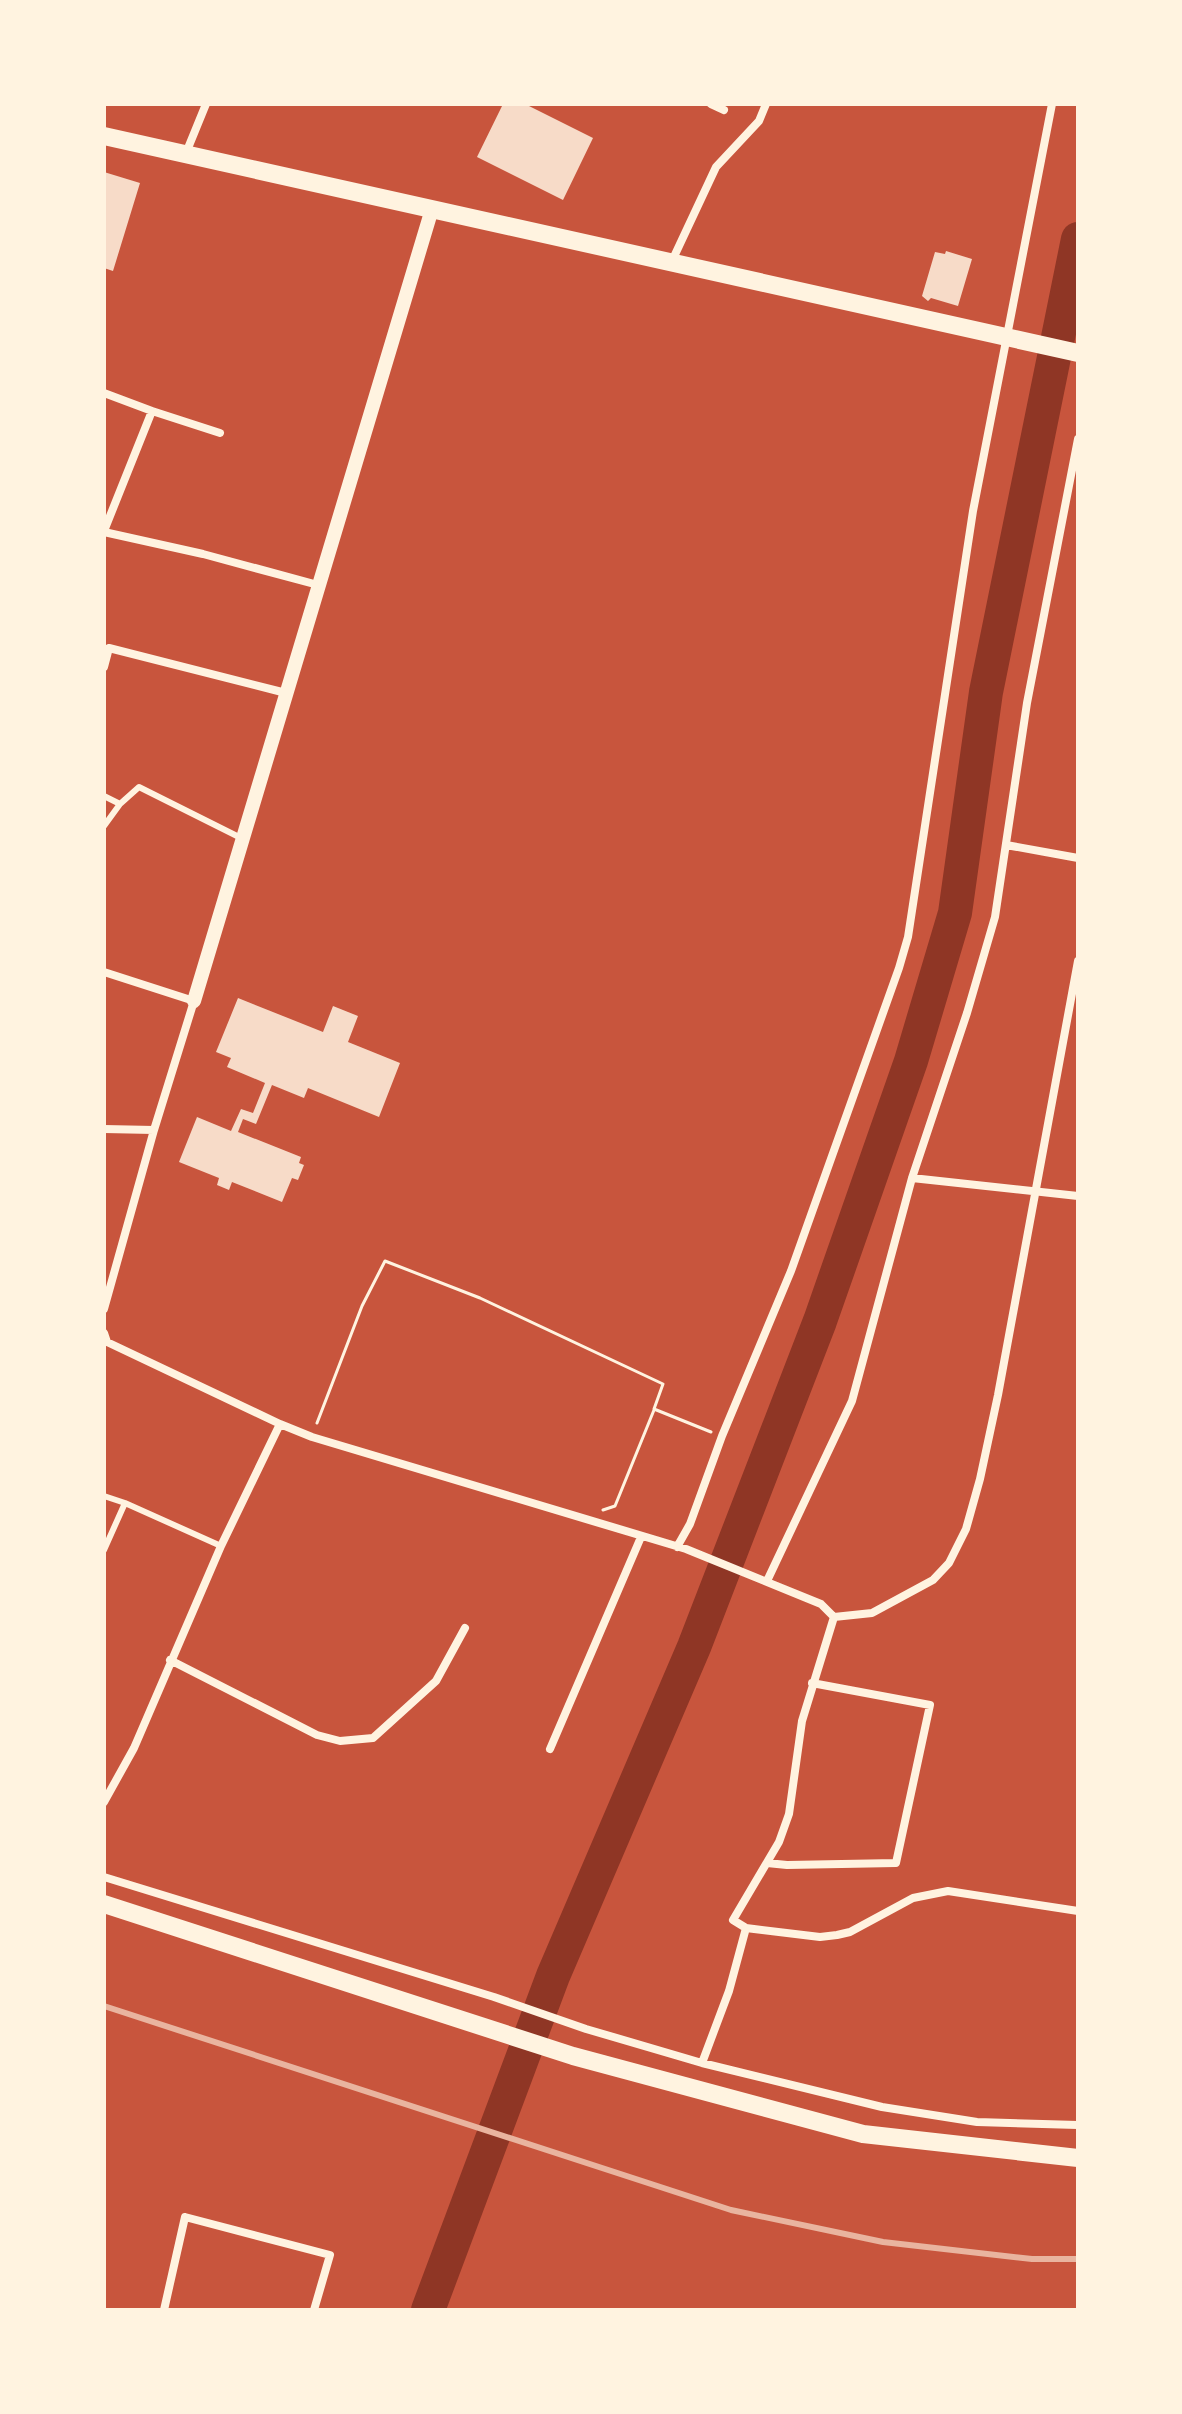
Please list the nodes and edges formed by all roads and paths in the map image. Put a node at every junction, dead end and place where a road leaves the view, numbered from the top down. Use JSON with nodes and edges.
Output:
{"nodes":[{"id":1,"x":206,"y":104,"type":"edge"},
{"id":2,"x":711,"y":104,"type":"edge"},
{"id":3,"x":766,"y":104,"type":"edge"},
{"id":4,"x":1052,"y":104,"type":"edge"},
{"id":5,"x":724,"y":110,"type":"dead end"},
{"id":6,"x":104,"y":136,"type":"edge"},
{"id":7,"x":185,"y":153,"type":"junction"},
{"id":8,"x":432,"y":209,"type":"junction"},
{"id":9,"x":672,"y":262,"type":"junction"},
{"id":10,"x":1016,"y":339,"type":"junction"},
{"id":11,"x":1078,"y":353,"type":"edge"},
{"id":12,"x":104,"y":393,"type":"edge"},
{"id":13,"x":152,"y":411,"type":"junction"},
{"id":14,"x":220,"y":433,"type":"dead end"},
{"id":15,"x":1078,"y":439,"type":"edge"},
{"id":16,"x":104,"y":531,"type":"edge"},
{"id":17,"x":318,"y":585,"type":"junction"},
{"id":18,"x":104,"y":667,"type":"edge"},
{"id":19,"x":286,"y":693,"type":"junction"},
{"id":20,"x":104,"y":796,"type":"edge"},
{"id":21,"x":120,"y":804,"type":"junction"},
{"id":22,"x":104,"y":826,"type":"edge"},
{"id":23,"x":243,"y":839,"type":"junction"},
{"id":24,"x":1006,"y":845,"type":"junction"},
{"id":25,"x":1078,"y":858,"type":"edge"},
{"id":26,"x":1078,"y":961,"type":"edge"},
{"id":27,"x":104,"y":972,"type":"edge"},
{"id":28,"x":194,"y":1001,"type":"junction"},
{"id":29,"x":104,"y":1129,"type":"edge"},
{"id":30,"x":154,"y":1130,"type":"junction"},
{"id":31,"x":912,"y":1178,"type":"junction"},
{"id":32,"x":1035,"y":1191,"type":"junction"},
{"id":33,"x":1078,"y":1196,"type":"edge"},
{"id":34,"x":104,"y":1309,"type":"edge"},
{"id":35,"x":104,"y":1333,"type":"edge"},
{"id":36,"x":654,"y":1409,"type":"junction"},
{"id":37,"x":280,"y":1424,"type":"junction"},
{"id":38,"x":326,"y":1427,"type":"dead end"},
{"id":39,"x":722,"y":1436,"type":"junction"},
{"id":40,"x":104,"y":1496,"type":"edge"},
{"id":41,"x":125,"y":1503,"type":"junction"},
{"id":42,"x":596,"y":1512,"type":"dead end"},
{"id":43,"x":641,"y":1537,"type":"junction"},
{"id":44,"x":221,"y":1546,"type":"junction"},
{"id":45,"x":682,"y":1548,"type":"junction"},
{"id":46,"x":104,"y":1550,"type":"edge"},
{"id":47,"x":767,"y":1581,"type":"junction"},
{"id":48,"x":834,"y":1617,"type":"junction"},
{"id":49,"x":465,"y":1628,"type":"dead end"},
{"id":50,"x":170,"y":1660,"type":"junction"},
{"id":51,"x":812,"y":1683,"type":"junction"},
{"id":52,"x":550,"y":1749,"type":"dead end"},
{"id":53,"x":109,"y":1783,"type":"edge"},
{"id":54,"x":104,"y":1802,"type":"edge"},
{"id":55,"x":767,"y":1863,"type":"junction"},
{"id":56,"x":104,"y":1877,"type":"edge"},
{"id":57,"x":104,"y":1904,"type":"edge"},
{"id":58,"x":1078,"y":1911,"type":"edge"},
{"id":59,"x":746,"y":1928,"type":"junction"},
{"id":60,"x":702,"y":2063,"type":"junction"},
{"id":61,"x":1078,"y":2125,"type":"edge"},
{"id":62,"x":1078,"y":2158,"type":"edge"},
{"id":63,"x":164,"y":2310,"type":"edge"},
{"id":64,"x":314,"y":2310,"type":"edge"}],
"edges":[{"from":1,"to":7,"type":"street"},
{"from":2,"to":5,"type":"street"},
{"from":3,"to":9,"type":"street"},
{"from":4,"to":10,"type":"street"},
{"from":6,"to":7,"type":"highway"},
{"from":7,"to":8,"type":"highway"},
{"from":8,"to":9,"type":"highway"},
{"from":8,"to":17,"type":"street"},
{"from":9,"to":10,"type":"highway"},
{"from":10,"to":11,"type":"highway"},
{"from":10,"to":39,"type":"street"},
{"from":12,"to":13,"type":"street"},
{"from":13,"to":14,"type":"street"},
{"from":13,"to":16,"type":"street"},
{"from":15,"to":24,"type":"street"},
{"from":16,"to":17,"type":"street"},
{"from":17,"to":19,"type":"street"},
{"from":18,"to":19,"type":"street"},
{"from":19,"to":23,"type":"street"},
{"from":20,"to":21,"type":"lane"},
{"from":21,"to":22,"type":"lane"},
{"from":21,"to":23,"type":"lane"},
{"from":23,"to":28,"type":"street"},
{"from":24,"to":25,"type":"street"},
{"from":24,"to":31,"type":"street"},
{"from":26,"to":32,"type":"street"},
{"from":27,"to":28,"type":"street"},
{"from":28,"to":30,"type":"street"},
{"from":29,"to":30,"type":"street"},
{"from":30,"to":34,"type":"street"},
{"from":31,"to":32,"type":"street"},
{"from":31,"to":47,"type":"street"},
{"from":32,"to":33,"type":"street"},
{"from":32,"to":48,"type":"street"},
{"from":35,"to":37,"type":"street"},
{"from":36,"to":38,"type":"path"},
{"from":36,"to":39,"type":"path"},
{"from":36,"to":42,"type":"path"},
{"from":37,"to":43,"type":"street"},
{"from":37,"to":44,"type":"street"},
{"from":39,"to":45,"type":"street"},
{"from":40,"to":41,"type":"lane"},
{"from":41,"to":44,"type":"lane"},
{"from":41,"to":46,"type":"lane"},
{"from":43,"to":45,"type":"street"},
{"from":43,"to":52,"type":"street"},
{"from":44,"to":50,"type":"street"},
{"from":45,"to":47,"type":"street"},
{"from":47,"to":48,"type":"street"},
{"from":48,"to":51,"type":"street"},
{"from":49,"to":50,"type":"street"},
{"from":50,"to":53,"type":"street"},
{"from":51,"to":55,"type":"street"},
{"from":51,"to":55,"type":"street"},
{"from":53,"to":54,"type":"street"},
{"from":55,"to":59,"type":"street"},
{"from":56,"to":60,"type":"street"},
{"from":57,"to":62,"type":"highway"},
{"from":58,"to":59,"type":"street"},
{"from":59,"to":60,"type":"street"},
{"from":60,"to":61,"type":"street"},
{"from":63,"to":64,"type":"street"}]}
